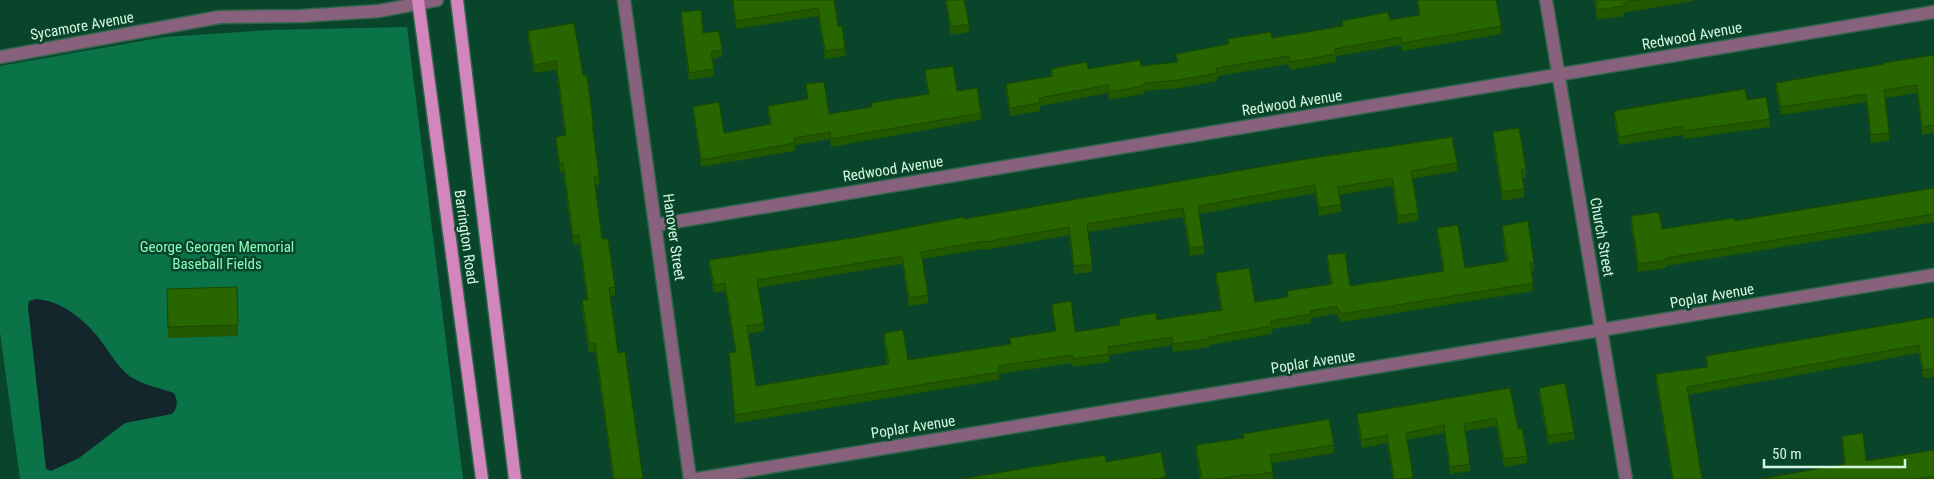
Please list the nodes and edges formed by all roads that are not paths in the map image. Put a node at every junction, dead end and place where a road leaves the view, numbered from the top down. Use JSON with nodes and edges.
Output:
{"nodes":[{"id":1,"x":437,"y":0,"type":"edge"},
{"id":2,"x":457,"y":0,"type":"edge"},
{"id":3,"x":624,"y":0,"type":"edge"},
{"id":4,"x":1546,"y":0,"type":"edge"},
{"id":5,"x":418,"y":1,"type":"edge"},
{"id":6,"x":1934,"y":12,"type":"edge"},
{"id":7,"x":0,"y":57,"type":"edge"},
{"id":8,"x":1558,"y":75,"type":"junction"},
{"id":9,"x":656,"y":225,"type":"junction"},
{"id":10,"x":1934,"y":275,"type":"edge"},
{"id":11,"x":1601,"y":331,"type":"junction"},
{"id":12,"x":482,"y":479,"type":"edge"},
{"id":13,"x":515,"y":479,"type":"edge"},
{"id":14,"x":690,"y":479,"type":"edge"},
{"id":15,"x":697,"y":479,"type":"edge"},
{"id":16,"x":1626,"y":479,"type":"edge"}],
"edges":[{"from":1,"to":5,"type":"street","name":"Sycamore Avenue"},
{"from":2,"to":13,"type":"main road","name":"Barrington Road"},
{"from":3,"to":9,"type":"street","name":"Hanover Street"},
{"from":4,"to":8,"type":"street","name":"Church Street"},
{"from":5,"to":7,"type":"street","name":"Sycamore Avenue"},
{"from":5,"to":12,"type":"main road","name":"Barrington Road"},
{"from":6,"to":8,"type":"street","name":"Redwood Avenue"},
{"from":8,"to":9,"type":"street","name":"Redwood Avenue"},
{"from":8,"to":11,"type":"street","name":"Church Street"},
{"from":9,"to":14,"type":"street","name":"Hanover Street"},
{"from":10,"to":11,"type":"street","name":"Poplar Avenue"},
{"from":11,"to":15,"type":"street","name":"Poplar Avenue"},
{"from":11,"to":16,"type":"street","name":"Church Street"}]}
